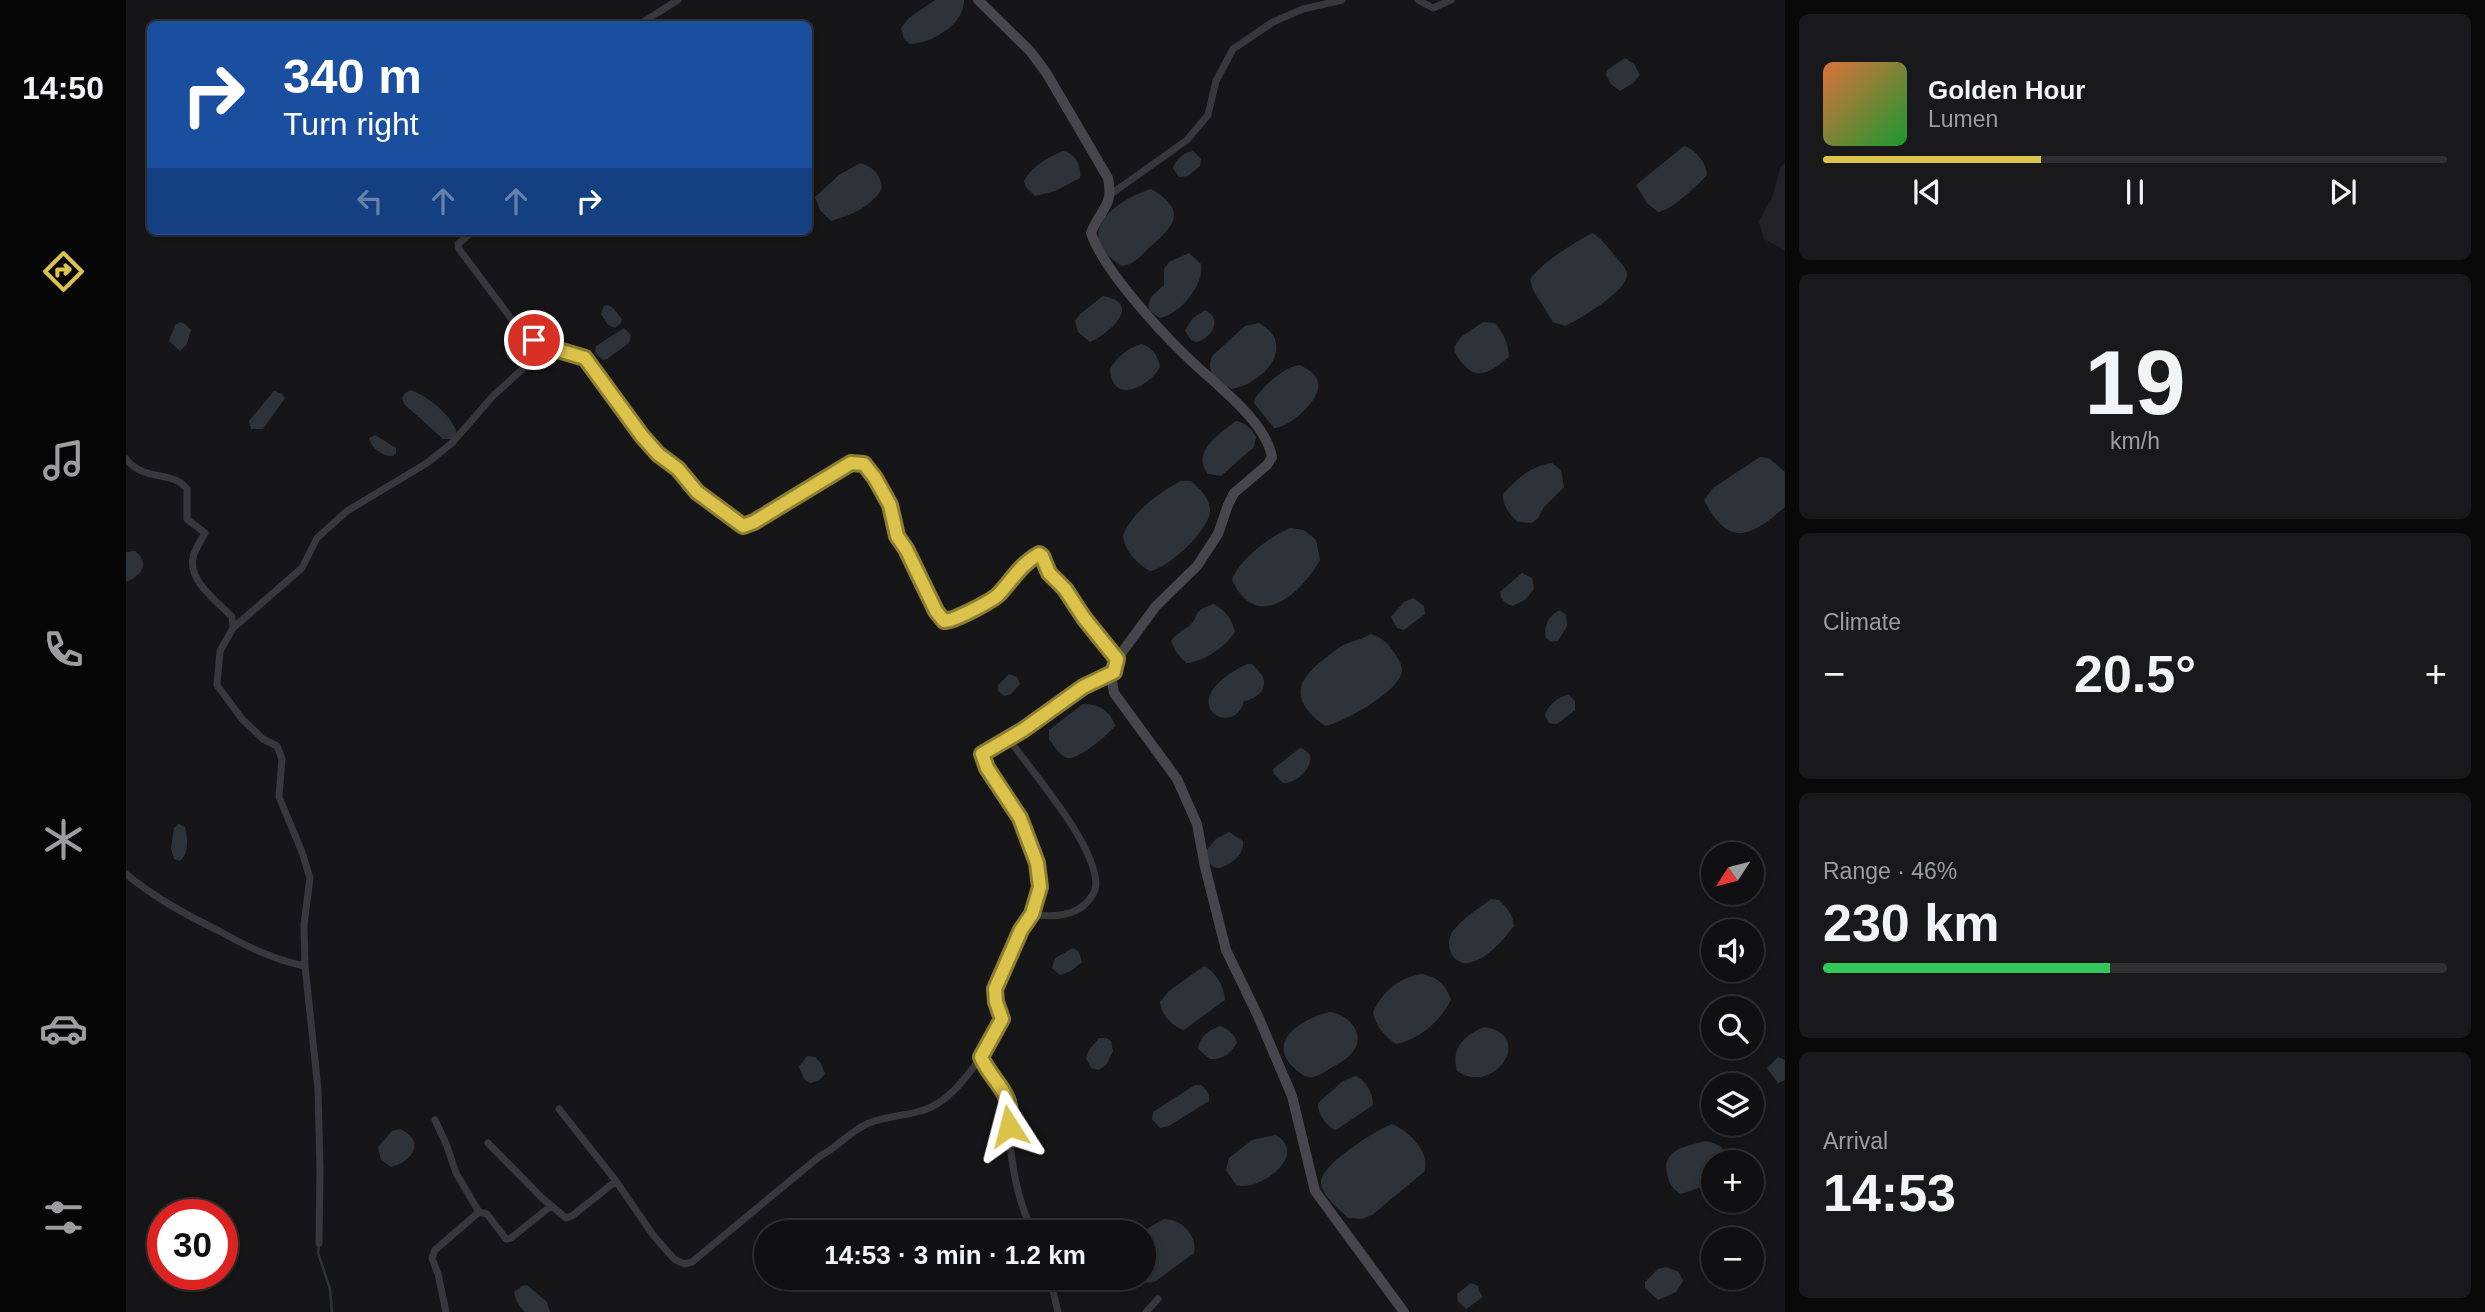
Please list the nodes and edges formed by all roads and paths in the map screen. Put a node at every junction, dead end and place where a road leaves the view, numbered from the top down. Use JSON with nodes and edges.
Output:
{"nodes":[{"id":1,"x":678,"y":0,"type":"edge"},
{"id":2,"x":978,"y":0,"type":"edge"},
{"id":3,"x":1342,"y":0,"type":"edge"},
{"id":4,"x":1418,"y":0,"type":"edge"},
{"id":5,"x":1451,"y":0,"type":"edge"},
{"id":6,"x":645,"y":21,"type":"edge"},
{"id":7,"x":1111,"y":194,"type":"junction"},
{"id":8,"x":468,"y":235,"type":"edge"},
{"id":9,"x":544,"y":346,"type":"junction"},
{"id":10,"x":126,"y":459,"type":"edge"},
{"id":11,"x":233,"y":628,"type":"junction"},
{"id":12,"x":1117,"y":659,"type":"junction"},
{"id":13,"x":1114,"y":672,"type":"junction"},
{"id":14,"x":1008,"y":738,"type":"junction"},
{"id":15,"x":126,"y":874,"type":"edge"},
{"id":16,"x":1032,"y":914,"type":"junction"},
{"id":17,"x":305,"y":966,"type":"junction"},
{"id":18,"x":981,"y":1057,"type":"junction"},
{"id":19,"x":559,"y":1109,"type":"dead end"},
{"id":20,"x":435,"y":1120,"type":"dead end"},
{"id":21,"x":488,"y":1143,"type":"dead end"},
{"id":22,"x":616,"y":1181,"type":"junction"},
{"id":23,"x":551,"y":1206,"type":"junction"},
{"id":24,"x":479,"y":1212,"type":"junction"},
{"id":25,"x":1028,"y":1220,"type":"edge"},
{"id":26,"x":319,"y":1243,"type":"dead end"},
{"id":27,"x":1053,"y":1290,"type":"edge"},
{"id":28,"x":1158,"y":1299,"type":"dead end"},
{"id":29,"x":446,"y":1312,"type":"edge"},
{"id":30,"x":1058,"y":1312,"type":"edge"},
{"id":31,"x":1146,"y":1312,"type":"edge"},
{"id":32,"x":1404,"y":1312,"type":"edge"}],
"edges":[{"from":1,"to":6,"type":"street"},
{"from":2,"to":7,"type":"street"},
{"from":3,"to":7,"type":"street"},
{"from":4,"to":5,"type":"street"},
{"from":7,"to":12,"type":"street"},
{"from":8,"to":9,"type":"street"},
{"from":9,"to":11,"type":"street"},
{"from":9,"to":12,"type":"street"},
{"from":10,"to":11,"type":"street"},
{"from":11,"to":17,"type":"street"},
{"from":12,"to":13,"type":"street"},
{"from":13,"to":14,"type":"street"},
{"from":13,"to":32,"type":"street"},
{"from":14,"to":16,"type":"street"},
{"from":14,"to":16,"type":"street"},
{"from":15,"to":17,"type":"street"},
{"from":16,"to":18,"type":"street"},
{"from":17,"to":26,"type":"street"},
{"from":18,"to":22,"type":"street"},
{"from":18,"to":25,"type":"street"},
{"from":19,"to":22,"type":"street"},
{"from":20,"to":24,"type":"street"},
{"from":21,"to":23,"type":"street"},
{"from":22,"to":23,"type":"street"},
{"from":23,"to":24,"type":"street"},
{"from":24,"to":29,"type":"street"},
{"from":27,"to":30,"type":"street"},
{"from":28,"to":31,"type":"street"}]}
